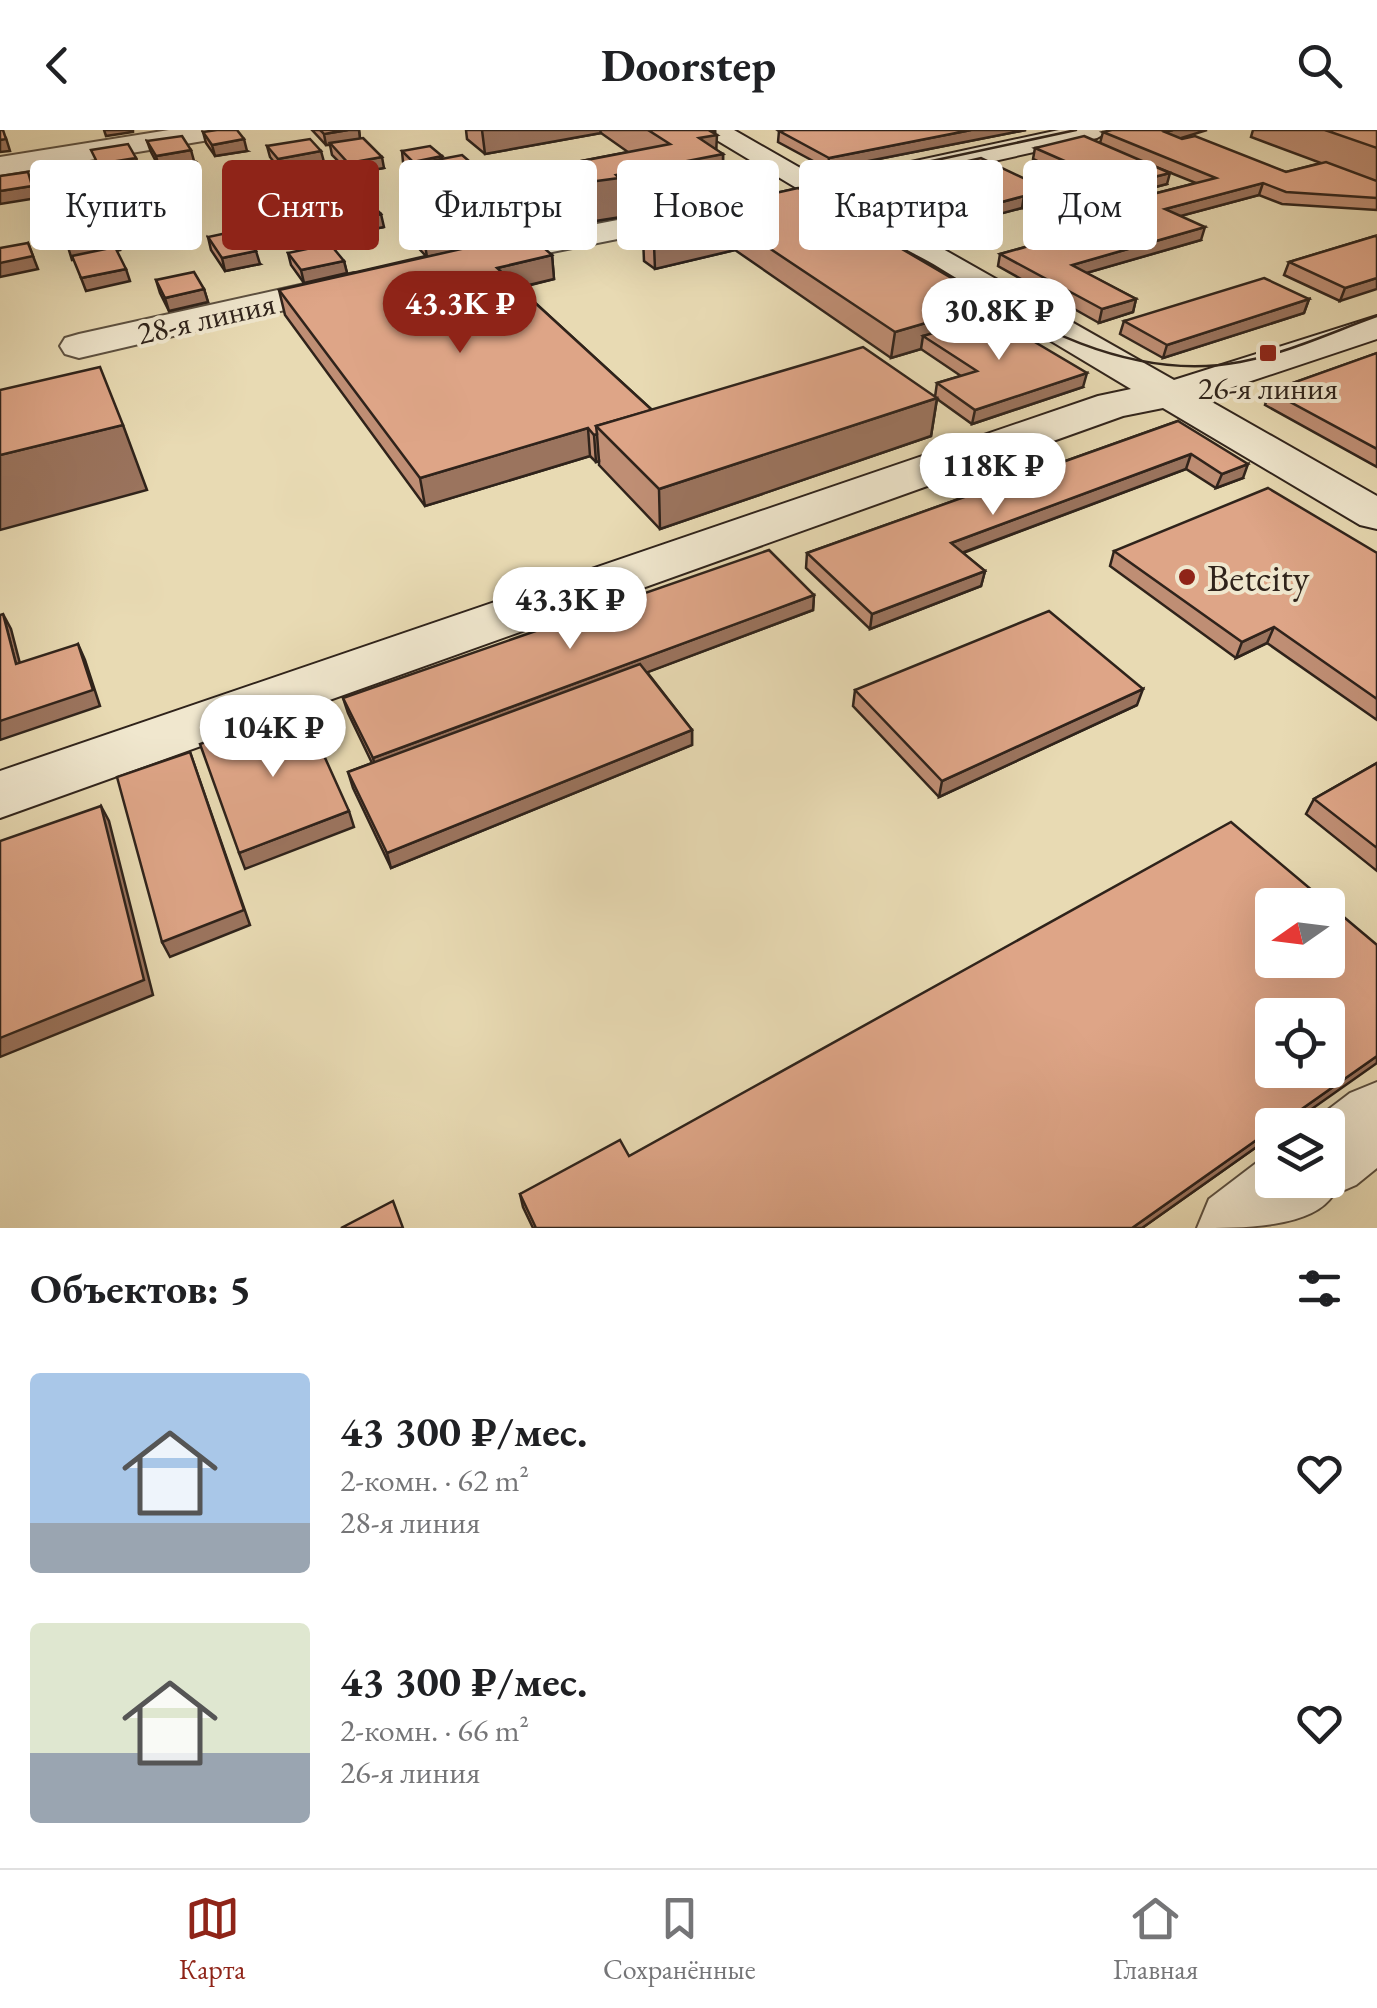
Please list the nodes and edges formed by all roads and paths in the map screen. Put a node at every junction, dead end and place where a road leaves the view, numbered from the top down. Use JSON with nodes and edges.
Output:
{"nodes":[{"id":1,"x":220,"y":130,"type":"edge"},
{"id":2,"x":714,"y":130,"type":"edge"},
{"id":3,"x":1097,"y":130,"type":"edge"},
{"id":4,"x":960,"y":160,"type":"edge"},
{"id":5,"x":0,"y":166,"type":"edge"},
{"id":6,"x":799,"y":180,"type":"edge"},
{"id":7,"x":799,"y":195,"type":"edge"},
{"id":8,"x":921,"y":250,"type":"edge"},
{"id":9,"x":433,"y":267,"type":"edge"},
{"id":10,"x":396,"y":275,"type":"edge"},
{"id":11,"x":1377,"y":328,"type":"edge"},
{"id":12,"x":79,"y":346,"type":"dead end"},
{"id":13,"x":1171,"y":394,"type":"junction"},
{"id":14,"x":1377,"y":516,"type":"edge"},
{"id":15,"x":0,"y":796,"type":"edge"},
{"id":16,"x":1377,"y":1119,"type":"edge"},
{"id":17,"x":1345,"y":1144,"type":"edge"},
{"id":18,"x":1276,"y":1198,"type":"edge"},
{"id":19,"x":1238,"y":1228,"type":"edge"}],
"edges":[{"from":1,"to":5,"type":"street"},
{"from":2,"to":6,"type":"street"},
{"from":3,"to":4,"type":"street"},
{"from":7,"to":9,"type":"street"},
{"from":8,"to":13,"type":"street"},
{"from":10,"to":12,"type":"street","name":"28-я линия"},
{"from":11,"to":13,"type":"street"},
{"from":13,"to":14,"type":"street"},
{"from":13,"to":15,"type":"street"},
{"from":16,"to":17,"type":"street"},
{"from":18,"to":19,"type":"street"}]}
